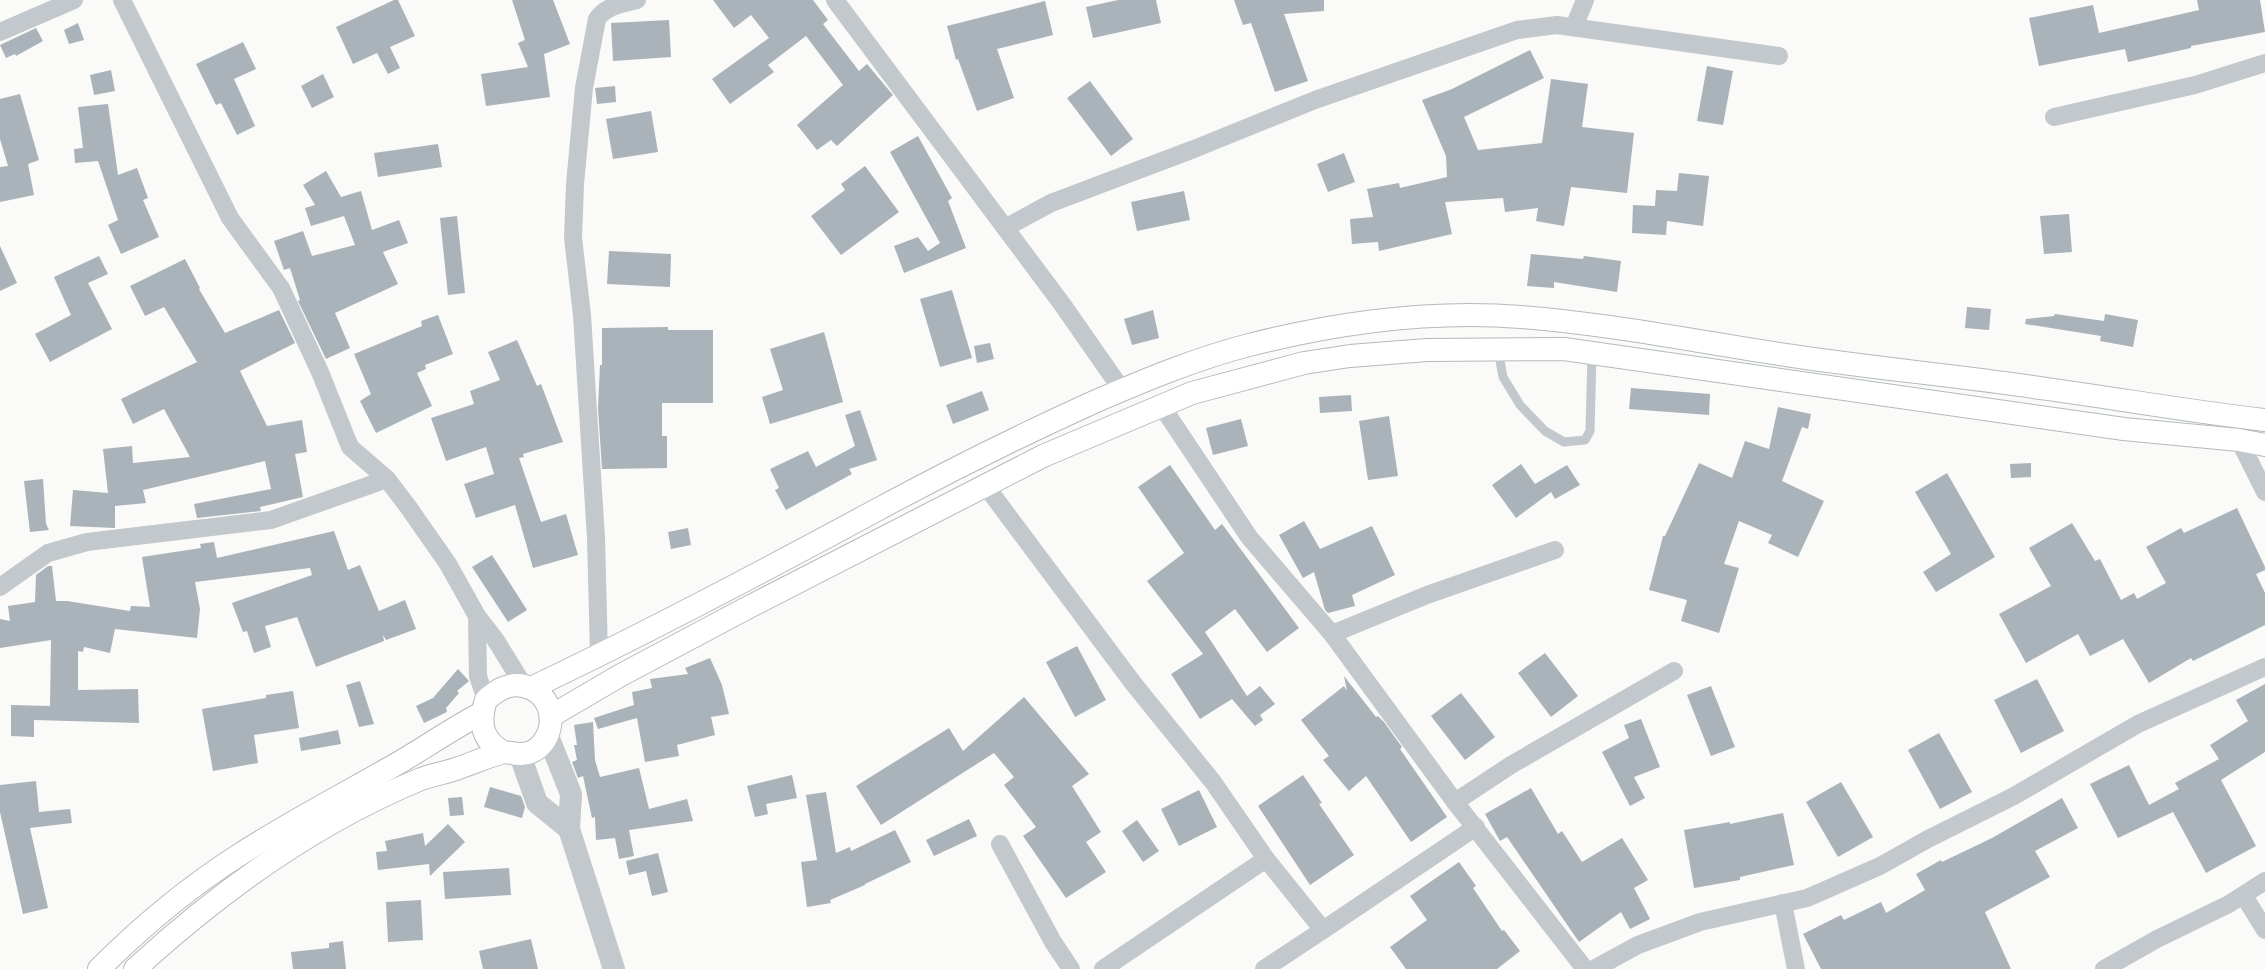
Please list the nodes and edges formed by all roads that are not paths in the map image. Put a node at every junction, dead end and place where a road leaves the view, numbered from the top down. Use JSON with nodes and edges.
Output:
{"nodes":[{"id":1,"x":74,"y":0,"type":"edge"},
{"id":2,"x":122,"y":0,"type":"edge"},
{"id":3,"x":637,"y":0,"type":"edge"},
{"id":4,"x":835,"y":0,"type":"edge"},
{"id":5,"x":1585,"y":0,"type":"edge"},
{"id":6,"x":1574,"y":27,"type":"junction"},
{"id":7,"x":0,"y":32,"type":"edge"},
{"id":8,"x":1779,"y":56,"type":"dead end"},
{"id":9,"x":2265,"y":63,"type":"edge"},
{"id":10,"x":2054,"y":117,"type":"dead end"},
{"id":11,"x":1005,"y":228,"type":"junction"},
{"id":12,"x":1498,"y":348,"type":"junction"},
{"id":13,"x":1592,"y":352,"type":"junction"},
{"id":14,"x":1122,"y":390,"type":"junction"},
{"id":15,"x":1161,"y":405,"type":"junction"},
{"id":16,"x":2265,"y":420,"type":"edge"},
{"id":17,"x":2239,"y":440,"type":"junction"},
{"id":18,"x":2265,"y":445,"type":"edge"},
{"id":19,"x":387,"y":479,"type":"junction"},
{"id":20,"x":985,"y":484,"type":"junction"},
{"id":21,"x":2265,"y":492,"type":"edge"},
{"id":22,"x":1554,"y":550,"type":"dead end"},
{"id":23,"x":0,"y":587,"type":"edge"},
{"id":24,"x":477,"y":616,"type":"junction"},
{"id":25,"x":1332,"y":634,"type":"junction"},
{"id":26,"x":599,"y":655,"type":"junction"},
{"id":27,"x":2265,"y":667,"type":"edge"},
{"id":28,"x":1674,"y":671,"type":"dead end"},
{"id":29,"x":527,"y":687,"type":"junction"},
{"id":30,"x":484,"y":706,"type":"junction"},
{"id":31,"x":550,"y":726,"type":"junction"},
{"id":32,"x":512,"y":753,"type":"junction"},
{"id":33,"x":1455,"y":802,"type":"junction"},
{"id":34,"x":1476,"y":827,"type":"junction"},
{"id":35,"x":569,"y":829,"type":"junction"},
{"id":36,"x":1000,"y":844,"type":"dead end"},
{"id":37,"x":1266,"y":859,"type":"junction"},
{"id":38,"x":2265,"y":881,"type":"edge"},
{"id":39,"x":2244,"y":896,"type":"junction"},
{"id":40,"x":1783,"y":903,"type":"junction"},
{"id":41,"x":1323,"y":930,"type":"junction"},
{"id":42,"x":2265,"y":930,"type":"edge"},
{"id":43,"x":99,"y":969,"type":"edge"},
{"id":44,"x":135,"y":969,"type":"edge"},
{"id":45,"x":614,"y":969,"type":"edge"},
{"id":46,"x":1071,"y":969,"type":"edge"},
{"id":47,"x":1103,"y":969,"type":"edge"},
{"id":48,"x":1264,"y":969,"type":"edge"},
{"id":49,"x":1585,"y":969,"type":"edge"},
{"id":50,"x":1594,"y":969,"type":"edge"},
{"id":51,"x":1796,"y":969,"type":"edge"},
{"id":52,"x":2104,"y":969,"type":"edge"}],
"edges":[{"from":1,"to":7,"type":"street"},
{"from":2,"to":19,"type":"street"},
{"from":3,"to":26,"type":"street"},
{"from":4,"to":11,"type":"street"},
{"from":5,"to":6,"type":"street"},
{"from":6,"to":8,"type":"street"},
{"from":6,"to":11,"type":"street"},
{"from":9,"to":10,"type":"street"},
{"from":11,"to":14,"type":"street"},
{"from":12,"to":13,"type":"main road"},
{"from":12,"to":13,"type":"lane"},
{"from":12,"to":15,"type":"main road"},
{"from":13,"to":17,"type":"main road"},
{"from":14,"to":16,"type":"main road"},
{"from":14,"to":26,"type":"main road"},
{"from":15,"to":20,"type":"main road"},
{"from":15,"to":25,"type":"street"},
{"from":17,"to":18,"type":"main road"},
{"from":17,"to":21,"type":"street"},
{"from":19,"to":23,"type":"street"},
{"from":19,"to":24,"type":"street"},
{"from":20,"to":31,"type":"main road"},
{"from":20,"to":37,"type":"street"},
{"from":22,"to":25,"type":"street"},
{"from":24,"to":29,"type":"street"},
{"from":24,"to":30,"type":"street"},
{"from":25,"to":33,"type":"street"},
{"from":26,"to":29,"type":"main road"},
{"from":27,"to":40,"type":"street"},
{"from":28,"to":33,"type":"street"},
{"from":29,"to":30,"type":"main road"},
{"from":29,"to":31,"type":"main road"},
{"from":30,"to":32,"type":"main road"},
{"from":30,"to":43,"type":"main road"},
{"from":31,"to":32,"type":"main road"},
{"from":31,"to":35,"type":"street"},
{"from":32,"to":35,"type":"street"},
{"from":32,"to":44,"type":"main road"},
{"from":33,"to":34,"type":"street"},
{"from":34,"to":41,"type":"street"},
{"from":34,"to":49,"type":"street"},
{"from":35,"to":45,"type":"street"},
{"from":36,"to":46,"type":"street"},
{"from":37,"to":41,"type":"street"},
{"from":37,"to":47,"type":"street"},
{"from":38,"to":39,"type":"street"},
{"from":39,"to":42,"type":"street"},
{"from":39,"to":52,"type":"street"},
{"from":40,"to":50,"type":"street"},
{"from":40,"to":51,"type":"street"},
{"from":41,"to":48,"type":"street"}]}
